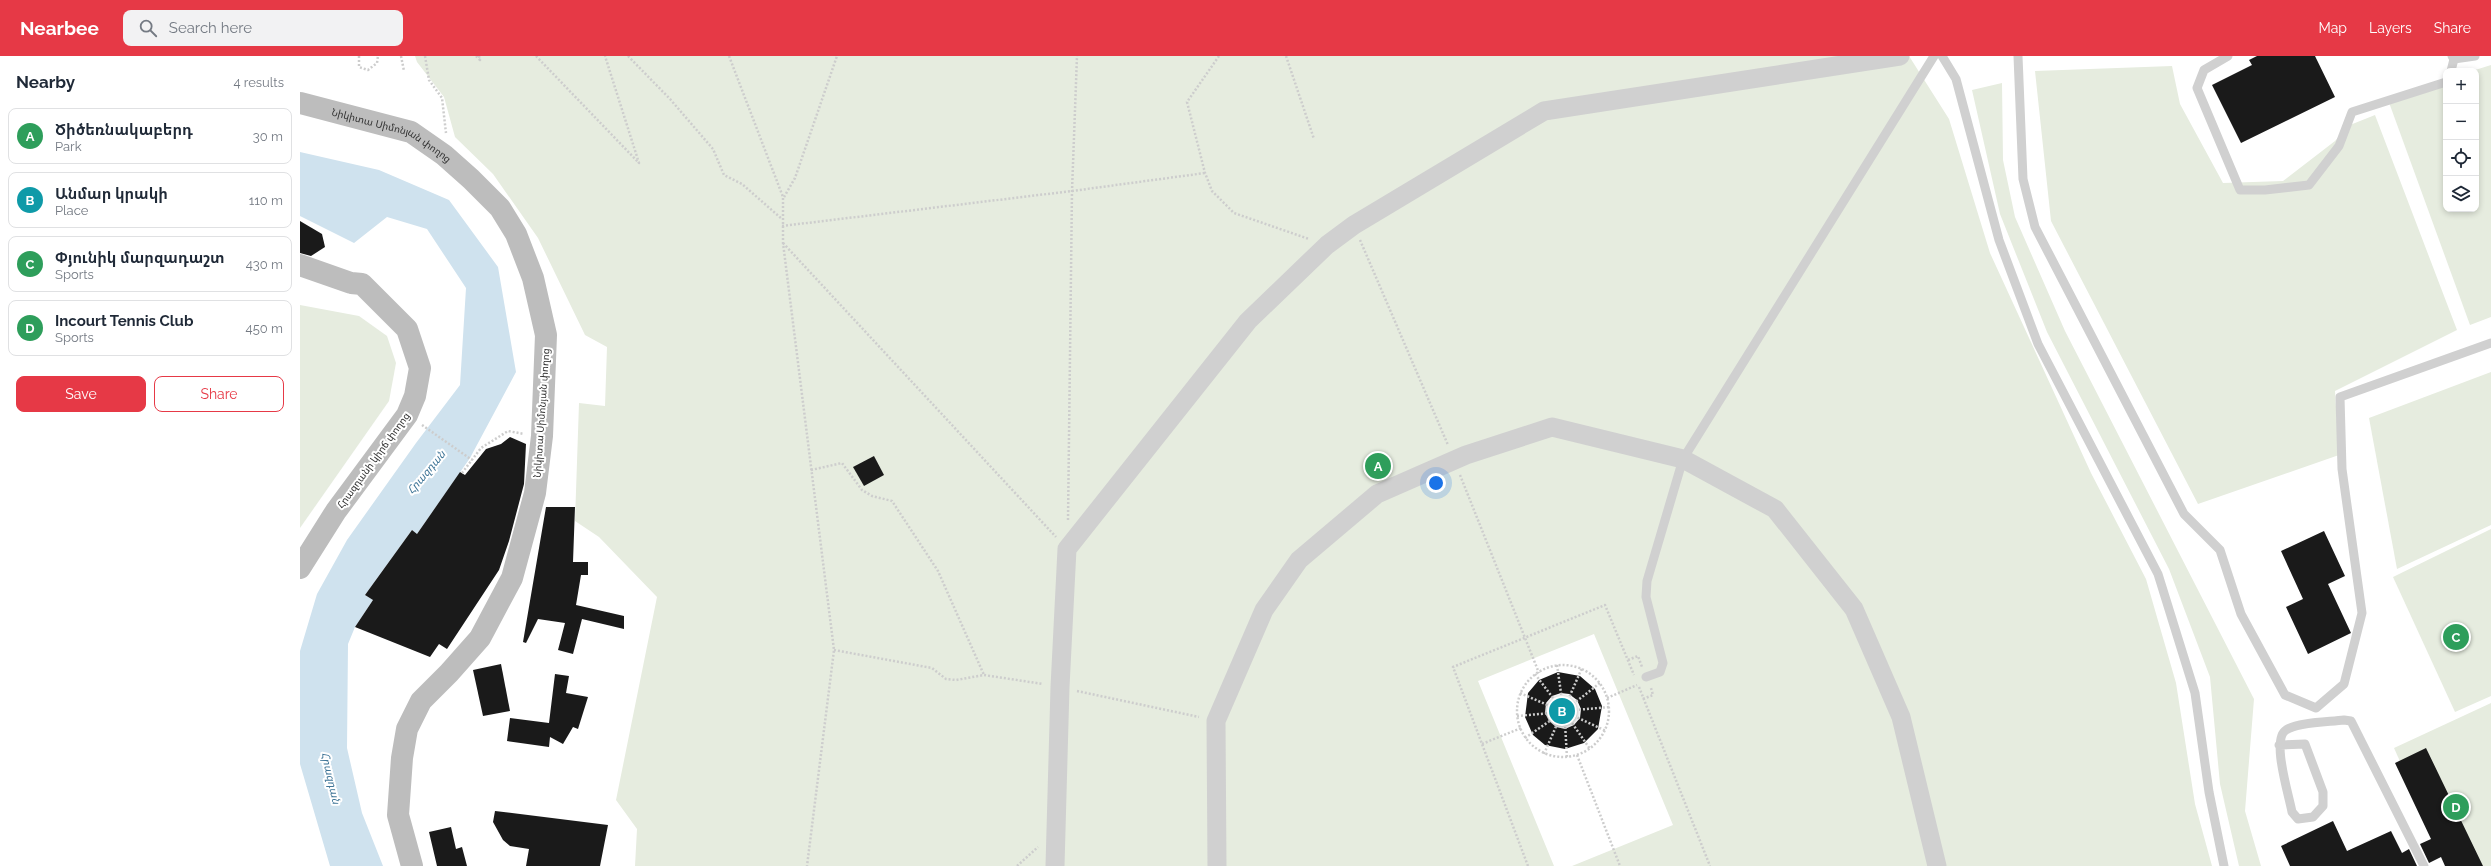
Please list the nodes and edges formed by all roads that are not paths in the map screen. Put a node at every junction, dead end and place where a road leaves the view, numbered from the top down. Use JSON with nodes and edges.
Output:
{"nodes":[{"id":1,"x":1900,"y":56,"type":"edge"},
{"id":2,"x":1934,"y":56,"type":"edge"},
{"id":3,"x":1942,"y":56,"type":"edge"},
{"id":4,"x":2018,"y":56,"type":"edge"},
{"id":5,"x":2228,"y":56,"type":"edge"},
{"id":6,"x":2475,"y":56,"type":"edge"},
{"id":7,"x":2453,"y":58,"type":"edge"},
{"id":8,"x":2451,"y":68,"type":"edge"},
{"id":9,"x":2443,"y":83,"type":"edge"},
{"id":10,"x":300,"y":103,"type":"edge"},
{"id":11,"x":300,"y":264,"type":"edge"},
{"id":12,"x":2491,"y":343,"type":"edge"},
{"id":13,"x":1683,"y":459,"type":"junction"},
{"id":14,"x":300,"y":568,"type":"edge"},
{"id":15,"x":1646,"y":677,"type":"road end"},
{"id":16,"x":2279,"y":745,"type":"junction"},
{"id":17,"x":412,"y":866,"type":"edge"},
{"id":18,"x":1055,"y":866,"type":"edge"},
{"id":19,"x":1217,"y":866,"type":"edge"},
{"id":20,"x":1937,"y":866,"type":"edge"},
{"id":21,"x":2224,"y":866,"type":"edge"},
{"id":22,"x":2424,"y":866,"type":"edge"}],
"edges":[{"from":1,"to":18,"type":"street"},
{"from":2,"to":13,"type":"lane"},
{"from":3,"to":21,"type":"lane"},
{"from":4,"to":12,"type":"lane"},
{"from":5,"to":9,"type":"lane"},
{"from":6,"to":7,"type":"lane"},
{"from":7,"to":8,"type":"lane"},
{"from":10,"to":17,"type":"street","name":"Նիկիտա Սիմոնյան փողոց"},
{"from":11,"to":14,"type":"street","name":"Հրազդանի կիրճ փողոց"},
{"from":13,"to":15,"type":"lane"},
{"from":13,"to":19,"type":"street"},
{"from":13,"to":20,"type":"street"},
{"from":16,"to":16,"type":"lane"},
{"from":16,"to":22,"type":"lane"}]}
